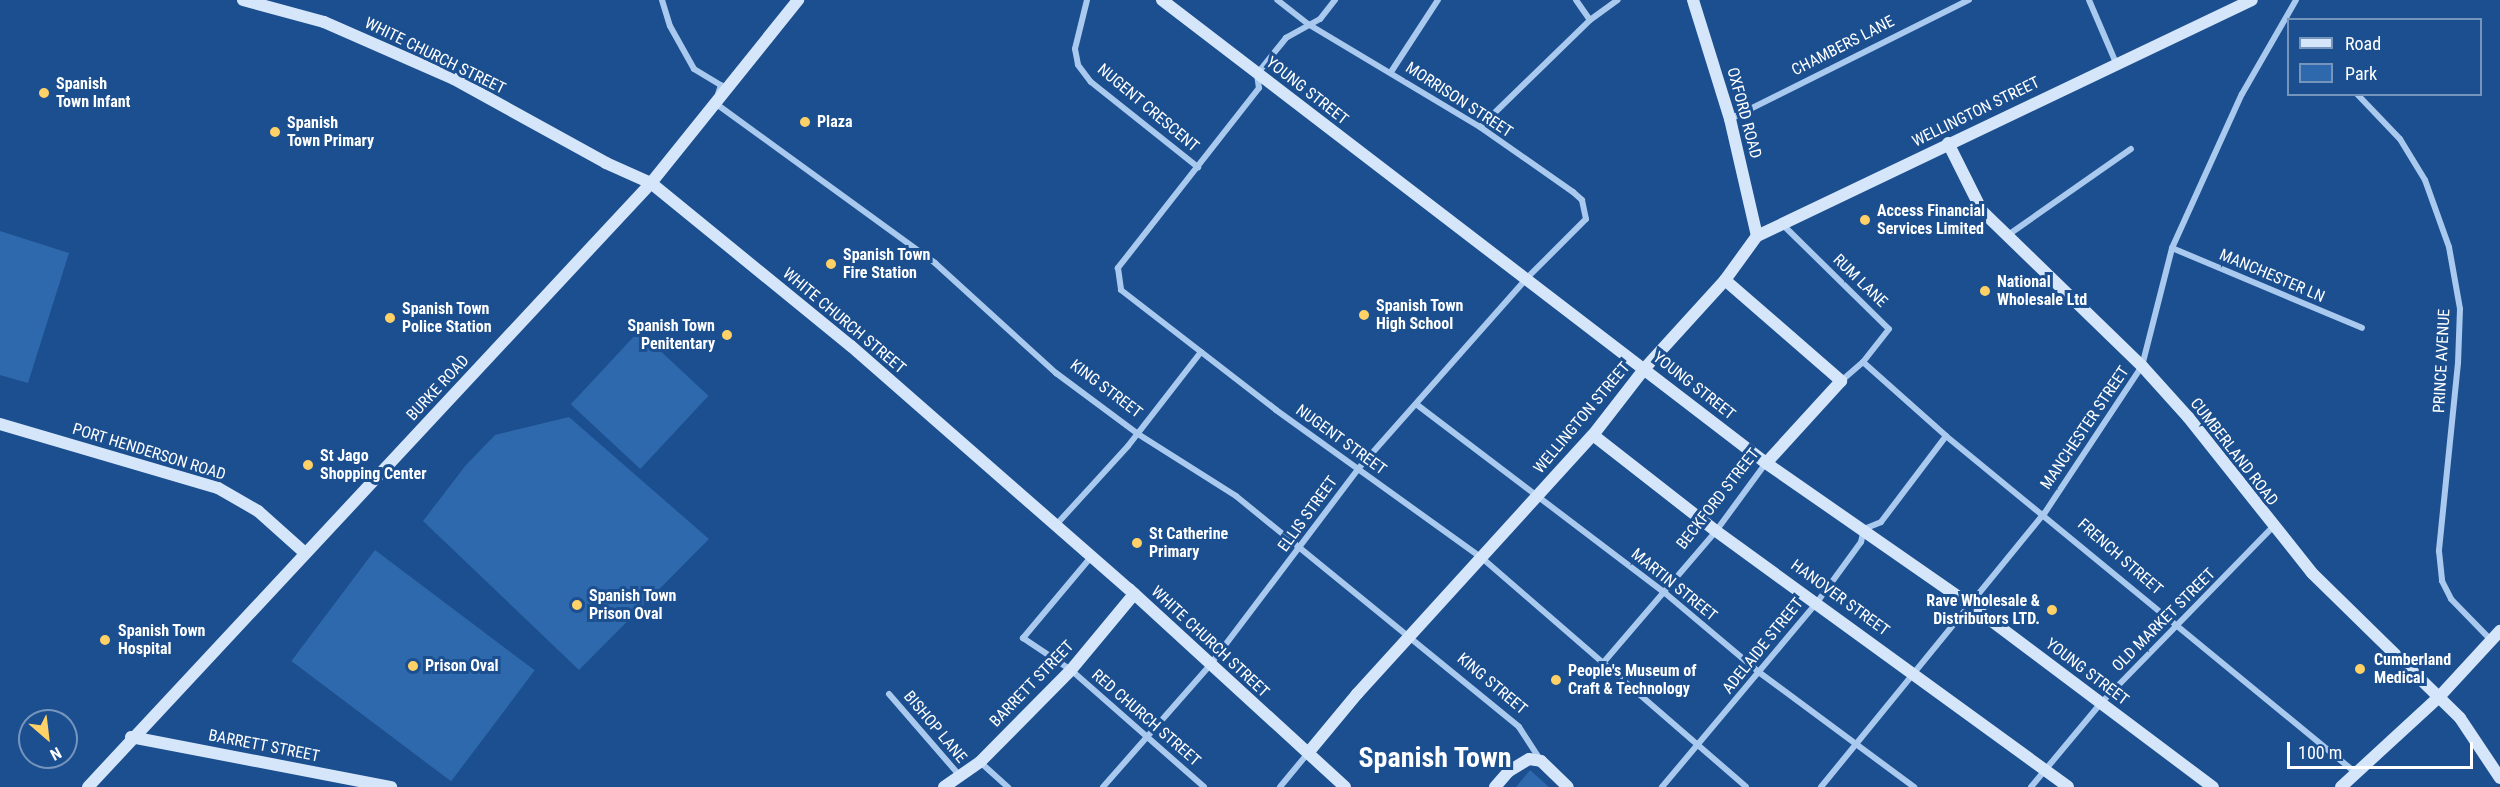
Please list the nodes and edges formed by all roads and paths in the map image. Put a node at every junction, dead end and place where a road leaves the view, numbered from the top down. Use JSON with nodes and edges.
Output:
{"nodes":[{"id":1,"x":243,"y":0,"type":"edge"},
{"id":2,"x":662,"y":0,"type":"edge"},
{"id":3,"x":798,"y":0,"type":"edge"},
{"id":4,"x":1087,"y":0,"type":"edge"},
{"id":5,"x":1162,"y":0,"type":"edge"},
{"id":6,"x":1277,"y":0,"type":"edge"},
{"id":7,"x":1335,"y":0,"type":"edge"},
{"id":8,"x":1438,"y":0,"type":"edge"},
{"id":9,"x":1576,"y":0,"type":"edge"},
{"id":10,"x":1618,"y":0,"type":"edge"},
{"id":11,"x":1693,"y":0,"type":"edge"},
{"id":12,"x":1969,"y":0,"type":"edge"},
{"id":13,"x":2089,"y":0,"type":"edge"},
{"id":14,"x":2252,"y":0,"type":"edge"},
{"id":15,"x":2296,"y":0,"type":"edge"},
{"id":16,"x":2288,"y":18,"type":"edge"},
{"id":17,"x":1590,"y":20,"type":"junction"},
{"id":18,"x":2286,"y":22,"type":"edge"},
{"id":19,"x":1308,"y":24,"type":"junction"},
{"id":20,"x":2116,"y":63,"type":"junction"},
{"id":21,"x":1391,"y":72,"type":"junction"},
{"id":22,"x":1257,"y":74,"type":"junction"},
{"id":23,"x":2359,"y":96,"type":"edge"},
{"id":24,"x":714,"y":103,"type":"junction"},
{"id":25,"x":1730,"y":119,"type":"junction"},
{"id":26,"x":1480,"y":127,"type":"junction"},
{"id":27,"x":1948,"y":143,"type":"junction"},
{"id":28,"x":2131,"y":149,"type":"dead end"},
{"id":29,"x":1198,"y":167,"type":"junction"},
{"id":30,"x":651,"y":183,"type":"junction"},
{"id":31,"x":1587,"y":210,"type":"joint"},
{"id":32,"x":1781,"y":223,"type":"junction"},
{"id":33,"x":2008,"y":235,"type":"junction"},
{"id":34,"x":1757,"y":236,"type":"junction"},
{"id":35,"x":2172,"y":248,"type":"junction"},
{"id":36,"x":1525,"y":280,"type":"junction"},
{"id":37,"x":1725,"y":280,"type":"junction"},
{"id":38,"x":2362,"y":328,"type":"dead end"},
{"id":39,"x":1201,"y":352,"type":"junction"},
{"id":40,"x":1863,"y":362,"type":"junction"},
{"id":41,"x":2142,"y":366,"type":"junction"},
{"id":42,"x":1645,"y":368,"type":"junction"},
{"id":43,"x":1841,"y":381,"type":"junction"},
{"id":44,"x":1416,"y":404,"type":"junction"},
{"id":45,"x":0,"y":424,"type":"edge"},
{"id":46,"x":1138,"y":434,"type":"junction"},
{"id":47,"x":1593,"y":435,"type":"junction"},
{"id":48,"x":1946,"y":436,"type":"junction"},
{"id":49,"x":1766,"y":463,"type":"junction"},
{"id":50,"x":1358,"y":469,"type":"junction"},
{"id":51,"x":1539,"y":495,"type":"junction"},
{"id":52,"x":2044,"y":514,"type":"junction"},
{"id":53,"x":1055,"y":526,"type":"junction"},
{"id":54,"x":2272,"y":528,"type":"junction"},
{"id":55,"x":1864,"y":529,"type":"junction"},
{"id":56,"x":1716,"y":531,"type":"junction"},
{"id":57,"x":1299,"y":550,"type":"junction"},
{"id":58,"x":305,"y":553,"type":"junction"},
{"id":59,"x":1091,"y":557,"type":"junction"},
{"id":60,"x":1482,"y":558,"type":"junction"},
{"id":61,"x":1665,"y":592,"type":"junction"},
{"id":62,"x":1134,"y":594,"type":"junction"},
{"id":63,"x":1818,"y":601,"type":"junction"},
{"id":64,"x":1969,"y":604,"type":"junction"},
{"id":65,"x":2177,"y":628,"type":"junction"},
{"id":66,"x":2495,"y":635,"type":"edge"},
{"id":67,"x":1409,"y":637,"type":"junction"},
{"id":68,"x":1603,"y":663,"type":"junction"},
{"id":69,"x":1210,"y":666,"type":"junction"},
{"id":70,"x":1071,"y":670,"type":"junction"},
{"id":71,"x":1760,"y":673,"type":"junction"},
{"id":72,"x":1917,"y":673,"type":"junction"},
{"id":73,"x":889,"y":694,"type":"dead end"},
{"id":74,"x":2439,"y":697,"type":"junction"},
{"id":75,"x":2101,"y":703,"type":"junction"},
{"id":76,"x":131,"y":737,"type":"junction"},
{"id":77,"x":1146,"y":738,"type":"junction"},
{"id":78,"x":1860,"y":743,"type":"junction"},
{"id":79,"x":1697,"y":746,"type":"junction"},
{"id":80,"x":1308,"y":753,"type":"junction"},
{"id":81,"x":1541,"y":760,"type":"junction"},
{"id":82,"x":980,"y":762,"type":"junction"},
{"id":83,"x":2046,"y":772,"type":"junction"},
{"id":84,"x":2357,"y":774,"type":"junction"},
{"id":85,"x":960,"y":777,"type":"junction"},
{"id":86,"x":2500,"y":778,"type":"edge"},
{"id":87,"x":88,"y":787,"type":"edge"},
{"id":88,"x":391,"y":787,"type":"edge"},
{"id":89,"x":944,"y":787,"type":"edge"},
{"id":90,"x":1008,"y":787,"type":"edge"},
{"id":91,"x":1103,"y":787,"type":"edge"},
{"id":92,"x":1204,"y":787,"type":"edge"},
{"id":93,"x":1280,"y":787,"type":"edge"},
{"id":94,"x":1346,"y":787,"type":"edge"},
{"id":95,"x":1495,"y":787,"type":"edge"},
{"id":96,"x":1568,"y":787,"type":"edge"},
{"id":97,"x":1662,"y":787,"type":"edge"},
{"id":98,"x":1746,"y":787,"type":"edge"},
{"id":99,"x":1821,"y":787,"type":"edge"},
{"id":100,"x":1914,"y":787,"type":"edge"},
{"id":101,"x":2031,"y":787,"type":"edge"},
{"id":102,"x":2068,"y":787,"type":"edge"},
{"id":103,"x":2213,"y":787,"type":"edge"},
{"id":104,"x":2341,"y":787,"type":"edge"}],
"edges":[{"from":1,"to":30,"type":"street","name":"WHITE CHURCH STREET"},
{"from":2,"to":24,"type":"street"},
{"from":3,"to":24,"type":"street","name":"BURKE ROAD"},
{"from":4,"to":29,"type":"street","name":"NUGENT CRESCENT"},
{"from":5,"to":22,"type":"street","name":"YOUNG STREET"},
{"from":6,"to":19,"type":"street","name":"MORRISON STREET"},
{"from":7,"to":19,"type":"street"},
{"from":8,"to":21,"type":"street"},
{"from":9,"to":17,"type":"street"},
{"from":10,"to":17,"type":"street"},
{"from":11,"to":25,"type":"street","name":"OXFORD ROAD"},
{"from":12,"to":25,"type":"street","name":"CHAMBERS LANE"},
{"from":13,"to":20,"type":"street"},
{"from":14,"to":20,"type":"street","name":"WELLINGTON STREET"},
{"from":15,"to":16,"type":"street","name":"MANCHESTER STREET"},
{"from":17,"to":26,"type":"street"},
{"from":18,"to":35,"type":"street","name":"MANCHESTER STREET"},
{"from":19,"to":21,"type":"street","name":"MORRISON STREET"},
{"from":19,"to":22,"type":"street"},
{"from":20,"to":27,"type":"street","name":"WELLINGTON STREET"},
{"from":21,"to":26,"type":"street","name":"MORRISON STREET"},
{"from":22,"to":29,"type":"street","name":"NUGENT STREET"},
{"from":22,"to":36,"type":"street","name":"YOUNG STREET"},
{"from":23,"to":66,"type":"street","name":"PRINCE AVENUE"},
{"from":24,"to":30,"type":"street","name":"BURKE ROAD"},
{"from":24,"to":46,"type":"street","name":"KING STREET"},
{"from":25,"to":34,"type":"street","name":"OXFORD ROAD"},
{"from":26,"to":31,"type":"street","name":"MORRISON STREET"},
{"from":27,"to":32,"type":"street","name":"WELLINGTON STREET"},
{"from":27,"to":33,"type":"street","name":"CUMBERLAND ROAD"},
{"from":28,"to":33,"type":"street"},
{"from":29,"to":39,"type":"street","name":"NUGENT STREET"},
{"from":30,"to":53,"type":"street","name":"WHITE CHURCH STREET"},
{"from":30,"to":58,"type":"street","name":"BURKE ROAD"},
{"from":31,"to":36,"type":"street","name":"ELLIS STREET"},
{"from":32,"to":34,"type":"street","name":"WELLINGTON STREET"},
{"from":32,"to":40,"type":"street","name":"RUM LANE"},
{"from":33,"to":41,"type":"street","name":"CUMBERLAND ROAD"},
{"from":34,"to":37,"type":"street","name":"WELLINGTON STREET"},
{"from":35,"to":38,"type":"street","name":"MANCHESTER LN"},
{"from":35,"to":41,"type":"street","name":"MANCHESTER STREET"},
{"from":36,"to":42,"type":"street","name":"YOUNG STREET"},
{"from":36,"to":44,"type":"street","name":"ELLIS STREET"},
{"from":37,"to":42,"type":"street","name":"WELLINGTON STREET"},
{"from":37,"to":43,"type":"street"},
{"from":39,"to":46,"type":"street"},
{"from":39,"to":50,"type":"street","name":"NUGENT STREET"},
{"from":40,"to":43,"type":"street","name":"BECKFORD STREET"},
{"from":40,"to":48,"type":"street","name":"FRENCH STREET"},
{"from":41,"to":52,"type":"street","name":"MANCHESTER STREET"},
{"from":41,"to":54,"type":"street","name":"CUMBERLAND ROAD"},
{"from":42,"to":47,"type":"street","name":"WELLINGTON STREET"},
{"from":42,"to":49,"type":"street","name":"YOUNG STREET"},
{"from":43,"to":49,"type":"street","name":"BECKFORD STREET"},
{"from":44,"to":50,"type":"street","name":"ELLIS STREET"},
{"from":44,"to":51,"type":"street","name":"MARTIN STREET"},
{"from":45,"to":58,"type":"street","name":"PORT HENDERSON ROAD"},
{"from":46,"to":53,"type":"street"},
{"from":46,"to":57,"type":"street","name":"KING STREET"},
{"from":47,"to":51,"type":"street","name":"WELLINGTON STREET"},
{"from":47,"to":56,"type":"street","name":"HANOVER STREET"},
{"from":48,"to":52,"type":"street","name":"FRENCH STREET"},
{"from":48,"to":55,"type":"street"},
{"from":49,"to":55,"type":"street","name":"YOUNG STREET"},
{"from":49,"to":56,"type":"street","name":"BECKFORD STREET"},
{"from":50,"to":57,"type":"street","name":"ELLIS STREET"},
{"from":50,"to":60,"type":"street","name":"NUGENT STREET"},
{"from":51,"to":60,"type":"street","name":"WELLINGTON STREET"},
{"from":51,"to":61,"type":"street","name":"MARTIN STREET"},
{"from":52,"to":64,"type":"street","name":"MANCHESTER STREET"},
{"from":52,"to":65,"type":"street","name":"FRENCH STREET"},
{"from":53,"to":59,"type":"street","name":"WHITE CHURCH STREET"},
{"from":54,"to":65,"type":"street","name":"OLD MARKET STREET"},
{"from":54,"to":74,"type":"street","name":"CUMBERLAND ROAD"},
{"from":55,"to":63,"type":"street","name":"ADELAIDE STREET"},
{"from":55,"to":64,"type":"street","name":"YOUNG STREET"},
{"from":56,"to":61,"type":"street","name":"BECKFORD STREET"},
{"from":56,"to":63,"type":"street","name":"HANOVER STREET"},
{"from":57,"to":67,"type":"street","name":"KING STREET"},
{"from":57,"to":69,"type":"street","name":"ELLIS STREET"},
{"from":58,"to":76,"type":"street","name":"BURKE ROAD"},
{"from":59,"to":62,"type":"street","name":"WHITE CHURCH STREET"},
{"from":59,"to":70,"type":"street","name":"RED CHURCH STREET"},
{"from":60,"to":67,"type":"street","name":"WELLINGTON STREET"},
{"from":60,"to":68,"type":"street","name":"NUGENT STREET"},
{"from":61,"to":68,"type":"street","name":"BECKFORD STREET"},
{"from":61,"to":71,"type":"street","name":"MARTIN STREET"},
{"from":62,"to":69,"type":"street","name":"WHITE CHURCH STREET"},
{"from":62,"to":70,"type":"street","name":"BARRETT STREET"},
{"from":63,"to":71,"type":"street","name":"ADELAIDE STREET"},
{"from":63,"to":72,"type":"street","name":"HANOVER STREET"},
{"from":64,"to":72,"type":"street","name":"MANCHESTER STREET"},
{"from":64,"to":75,"type":"street","name":"YOUNG STREET"},
{"from":65,"to":75,"type":"street","name":"OLD MARKET STREET"},
{"from":65,"to":84,"type":"street","name":"FRENCH STREET"},
{"from":66,"to":74,"type":"street"},
{"from":67,"to":80,"type":"street","name":"WELLINGTON STREET"},
{"from":67,"to":81,"type":"street","name":"KING STREET"},
{"from":68,"to":79,"type":"street","name":"NUGENT STREET"},
{"from":69,"to":77,"type":"street","name":"ELLIS STREET"},
{"from":69,"to":80,"type":"street","name":"WHITE CHURCH STREET"},
{"from":70,"to":77,"type":"street","name":"RED CHURCH STREET"},
{"from":70,"to":82,"type":"street","name":"BARRETT STREET"},
{"from":71,"to":78,"type":"street","name":"MARTIN STREET"},
{"from":71,"to":79,"type":"street","name":"ADELAIDE STREET"},
{"from":72,"to":78,"type":"street","name":"MANCHESTER STREET"},
{"from":72,"to":83,"type":"street","name":"HANOVER STREET"},
{"from":73,"to":85,"type":"street","name":"BISHOP LANE"},
{"from":74,"to":84,"type":"street"},
{"from":74,"to":86,"type":"street","name":"CUMBERLAND ROAD"},
{"from":75,"to":83,"type":"street","name":"OLD MARKET STREET"},
{"from":75,"to":103,"type":"street","name":"YOUNG STREET"},
{"from":76,"to":87,"type":"street","name":"BURKE ROAD"},
{"from":76,"to":88,"type":"street","name":"BARRETT STREET"},
{"from":77,"to":91,"type":"street","name":"ELLIS STREET"},
{"from":77,"to":92,"type":"street","name":"RED CHURCH STREET"},
{"from":78,"to":99,"type":"street","name":"MANCHESTER STREET"},
{"from":78,"to":100,"type":"street","name":"MARTIN STREET"},
{"from":79,"to":97,"type":"street","name":"ADELAIDE STREET"},
{"from":79,"to":98,"type":"street","name":"NUGENT STREET"},
{"from":80,"to":93,"type":"street","name":"WELLINGTON STREET"},
{"from":80,"to":94,"type":"street","name":"WHITE CHURCH STREET"},
{"from":81,"to":95,"type":"street"},
{"from":81,"to":96,"type":"street","name":"KING STREET"},
{"from":82,"to":85,"type":"street","name":"BARRETT STREET"},
{"from":82,"to":90,"type":"street"},
{"from":83,"to":101,"type":"street","name":"OLD MARKET STREET"},
{"from":83,"to":102,"type":"street","name":"HANOVER STREET"},
{"from":84,"to":104,"type":"street"},
{"from":85,"to":89,"type":"street","name":"BARRETT STREET"}]}
